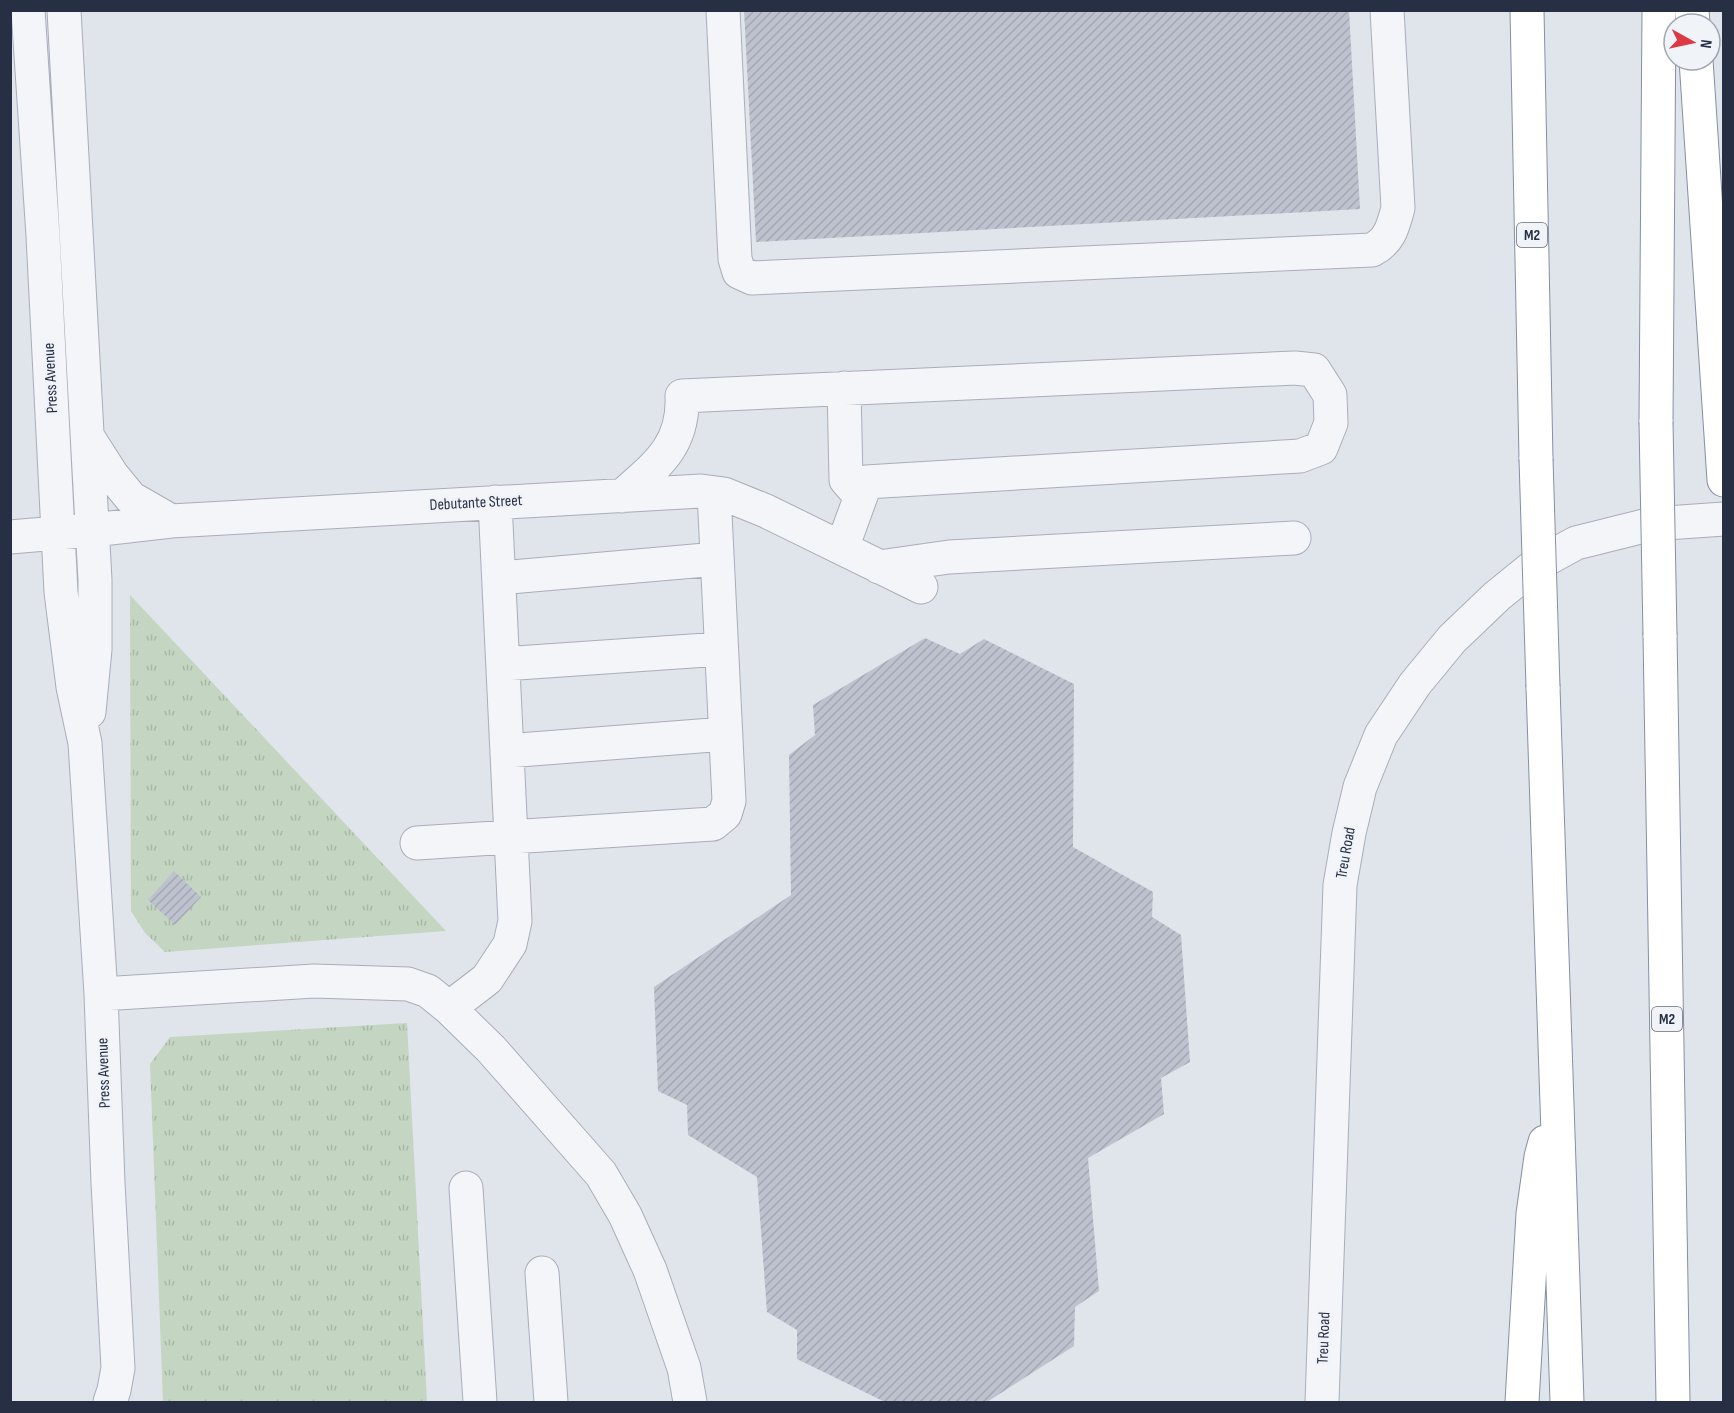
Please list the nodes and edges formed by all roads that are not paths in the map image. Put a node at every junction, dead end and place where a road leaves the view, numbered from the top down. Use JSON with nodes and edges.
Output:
{"nodes":[{"id":1,"x":28,"y":10,"type":"edge"},
{"id":2,"x":64,"y":10,"type":"edge"},
{"id":3,"x":723,"y":10,"type":"edge"},
{"id":4,"x":1387,"y":10,"type":"edge"},
{"id":5,"x":1527,"y":10,"type":"edge"},
{"id":6,"x":1659,"y":10,"type":"edge"},
{"id":7,"x":1697,"y":72,"type":"edge"},
{"id":8,"x":844,"y":388,"type":"junction"},
{"id":9,"x":88,"y":436,"type":"junction"},
{"id":10,"x":1724,"y":480,"type":"edge"},
{"id":11,"x":861,"y":491,"type":"junction"},
{"id":12,"x":714,"y":493,"type":"junction"},
{"id":13,"x":622,"y":495,"type":"junction"},
{"id":14,"x":495,"y":502,"type":"junction"},
{"id":15,"x":1724,"y":519,"type":"edge"},
{"id":16,"x":171,"y":520,"type":"junction"},
{"id":17,"x":93,"y":530,"type":"junction"},
{"id":18,"x":58,"y":534,"type":"junction"},
{"id":19,"x":10,"y":537,"type":"edge"},
{"id":20,"x":1294,"y":538,"type":"dead end"},
{"id":21,"x":842,"y":548,"type":"junction"},
{"id":22,"x":717,"y":559,"type":"junction"},
{"id":23,"x":879,"y":567,"type":"junction"},
{"id":24,"x":499,"y":578,"type":"junction"},
{"id":25,"x":95,"y":580,"type":"junction"},
{"id":26,"x":921,"y":587,"type":"dead end"},
{"id":27,"x":721,"y":649,"type":"junction"},
{"id":28,"x":502,"y":664,"type":"junction"},
{"id":29,"x":725,"y":734,"type":"junction"},
{"id":30,"x":85,"y":743,"type":"junction"},
{"id":31,"x":507,"y":750,"type":"junction"},
{"id":32,"x":511,"y":838,"type":"junction"},
{"id":33,"x":417,"y":843,"type":"dead end"},
{"id":34,"x":101,"y":994,"type":"junction"},
{"id":35,"x":449,"y":1008,"type":"junction"},
{"id":36,"x":1557,"y":1096,"type":"junction"},
{"id":37,"x":466,"y":1188,"type":"dead end"},
{"id":38,"x":542,"y":1273,"type":"dead end"},
{"id":39,"x":110,"y":1402,"type":"edge"},
{"id":40,"x":480,"y":1402,"type":"edge"},
{"id":41,"x":551,"y":1402,"type":"edge"},
{"id":42,"x":690,"y":1402,"type":"edge"},
{"id":43,"x":1322,"y":1402,"type":"edge"},
{"id":44,"x":1522,"y":1402,"type":"edge"},
{"id":45,"x":1567,"y":1402,"type":"edge"},
{"id":46,"x":1673,"y":1402,"type":"edge"}],
"edges":[{"from":1,"to":18,"type":"street","name":"Press Avenue"},
{"from":2,"to":9,"type":"street","name":"Press Avenue"},
{"from":3,"to":4,"type":"street"},
{"from":5,"to":36,"type":"highway","number":"M2","bridge":true},
{"from":6,"to":46,"type":"highway","number":"M2","bridge":true},
{"from":7,"to":10,"type":"highway"},
{"from":8,"to":11,"type":"street"},
{"from":8,"to":11,"type":"street"},
{"from":8,"to":13,"type":"street"},
{"from":9,"to":16,"type":"street"},
{"from":9,"to":17,"type":"street","name":"Press Avenue"},
{"from":11,"to":21,"type":"street"},
{"from":12,"to":13,"type":"street","name":"Debutante Street"},
{"from":12,"to":21,"type":"street","name":"Debutante Street"},
{"from":12,"to":22,"type":"street"},
{"from":13,"to":14,"type":"street","name":"Debutante Street"},
{"from":14,"to":16,"type":"street","name":"Debutante Street"},
{"from":14,"to":24,"type":"street"},
{"from":15,"to":43,"type":"street","name":"Treu Road"},
{"from":16,"to":17,"type":"street","name":"Debutante Street"},
{"from":16,"to":25,"type":"street"},
{"from":17,"to":18,"type":"street","name":"Debutante Street"},
{"from":17,"to":25,"type":"street","name":"Press Avenue"},
{"from":18,"to":19,"type":"street","name":"Debutante Street"},
{"from":18,"to":30,"type":"street","name":"Press Avenue"},
{"from":20,"to":23,"type":"street"},
{"from":21,"to":23,"type":"street","name":"Debutante Street"},
{"from":22,"to":24,"type":"street"},
{"from":22,"to":27,"type":"street"},
{"from":23,"to":26,"type":"street","name":"Debutante Street"},
{"from":24,"to":28,"type":"street"},
{"from":25,"to":30,"type":"street","name":"Press Avenue"},
{"from":27,"to":28,"type":"street"},
{"from":27,"to":29,"type":"street"},
{"from":28,"to":31,"type":"street"},
{"from":29,"to":31,"type":"street"},
{"from":29,"to":32,"type":"street"},
{"from":30,"to":34,"type":"street","name":"Press Avenue"},
{"from":31,"to":32,"type":"street"},
{"from":32,"to":33,"type":"street"},
{"from":32,"to":35,"type":"street"},
{"from":34,"to":35,"type":"street"},
{"from":34,"to":39,"type":"street","name":"Press Avenue"},
{"from":35,"to":42,"type":"street"},
{"from":36,"to":44,"type":"highway"},
{"from":36,"to":45,"type":"highway","number":"M2"},
{"from":37,"to":40,"type":"street"},
{"from":38,"to":41,"type":"street"}]}
